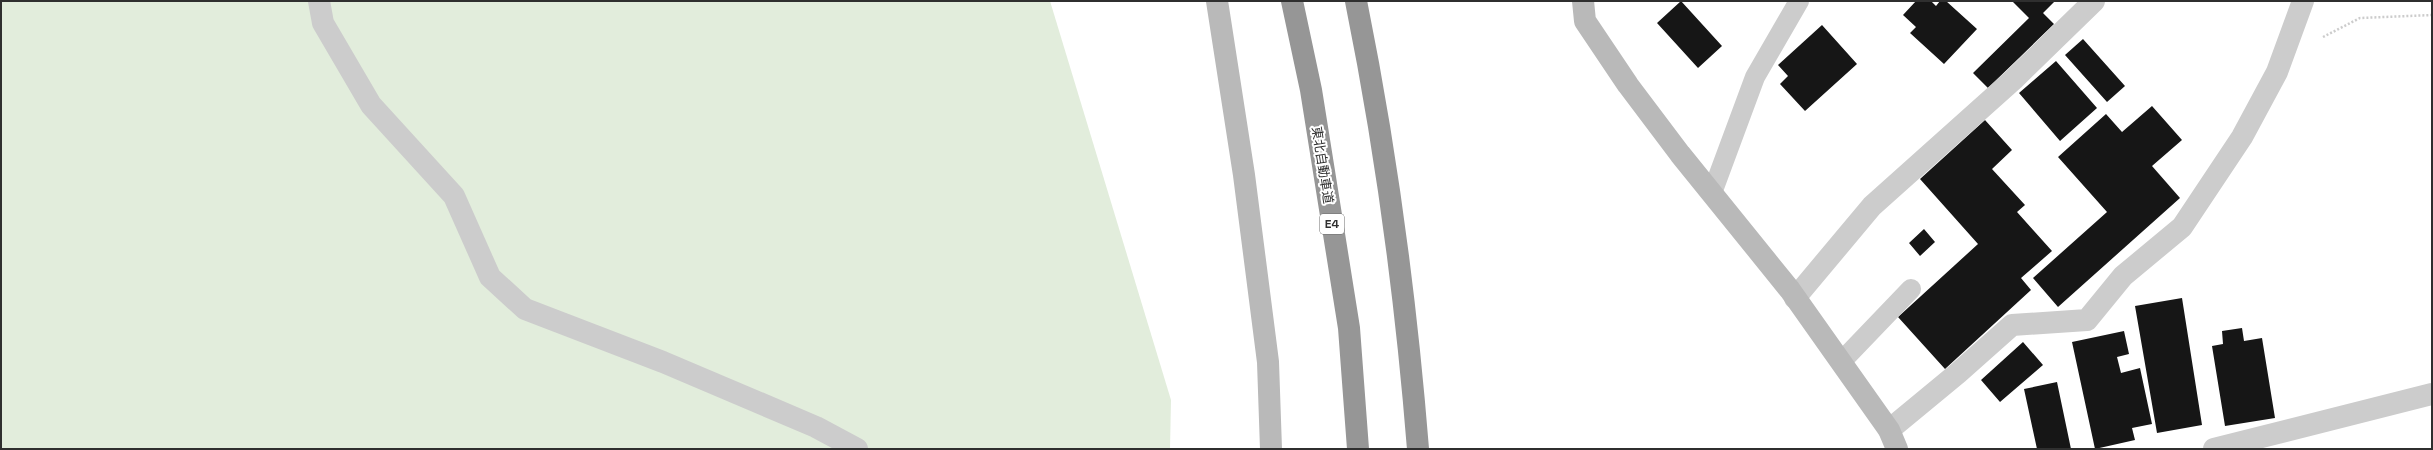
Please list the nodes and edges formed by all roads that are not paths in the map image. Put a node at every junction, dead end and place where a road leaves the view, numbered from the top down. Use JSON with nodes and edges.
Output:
{"nodes":[{"id":1,"x":319,"y":1,"type":"edge"},
{"id":2,"x":1217,"y":1,"type":"edge"},
{"id":3,"x":1292,"y":1,"type":"edge"},
{"id":4,"x":1356,"y":1,"type":"edge"},
{"id":5,"x":1583,"y":1,"type":"edge"},
{"id":6,"x":1799,"y":1,"type":"edge"},
{"id":7,"x":2094,"y":1,"type":"edge"},
{"id":8,"x":2299,"y":3,"type":"edge"},
{"id":9,"x":1712,"y":193,"type":"junction"},
{"id":10,"x":1911,"y":289,"type":"dead end"},
{"id":11,"x":1795,"y":298,"type":"junction"},
{"id":12,"x":1841,"y":362,"type":"junction"},
{"id":13,"x":2432,"y":394,"type":"edge"},
{"id":14,"x":1893,"y":440,"type":"edge"},
{"id":15,"x":857,"y":449,"type":"edge"},
{"id":16,"x":1272,"y":449,"type":"edge"},
{"id":17,"x":1358,"y":449,"type":"edge"},
{"id":18,"x":1418,"y":449,"type":"edge"},
{"id":19,"x":2214,"y":449,"type":"edge"}],
"edges":[{"from":1,"to":15,"type":"street"},
{"from":2,"to":16,"type":"street"},
{"from":3,"to":17,"type":"highway","name":"東北自動車道","number":"E4"},
{"from":4,"to":18,"type":"highway"},
{"from":5,"to":9,"type":"street"},
{"from":6,"to":9,"type":"lane"},
{"from":7,"to":11,"type":"street"},
{"from":8,"to":14,"type":"street"},
{"from":9,"to":11,"type":"street"},
{"from":10,"to":12,"type":"lane"},
{"from":11,"to":12,"type":"street"},
{"from":12,"to":14,"type":"street"},
{"from":13,"to":19,"type":"street"}]}
